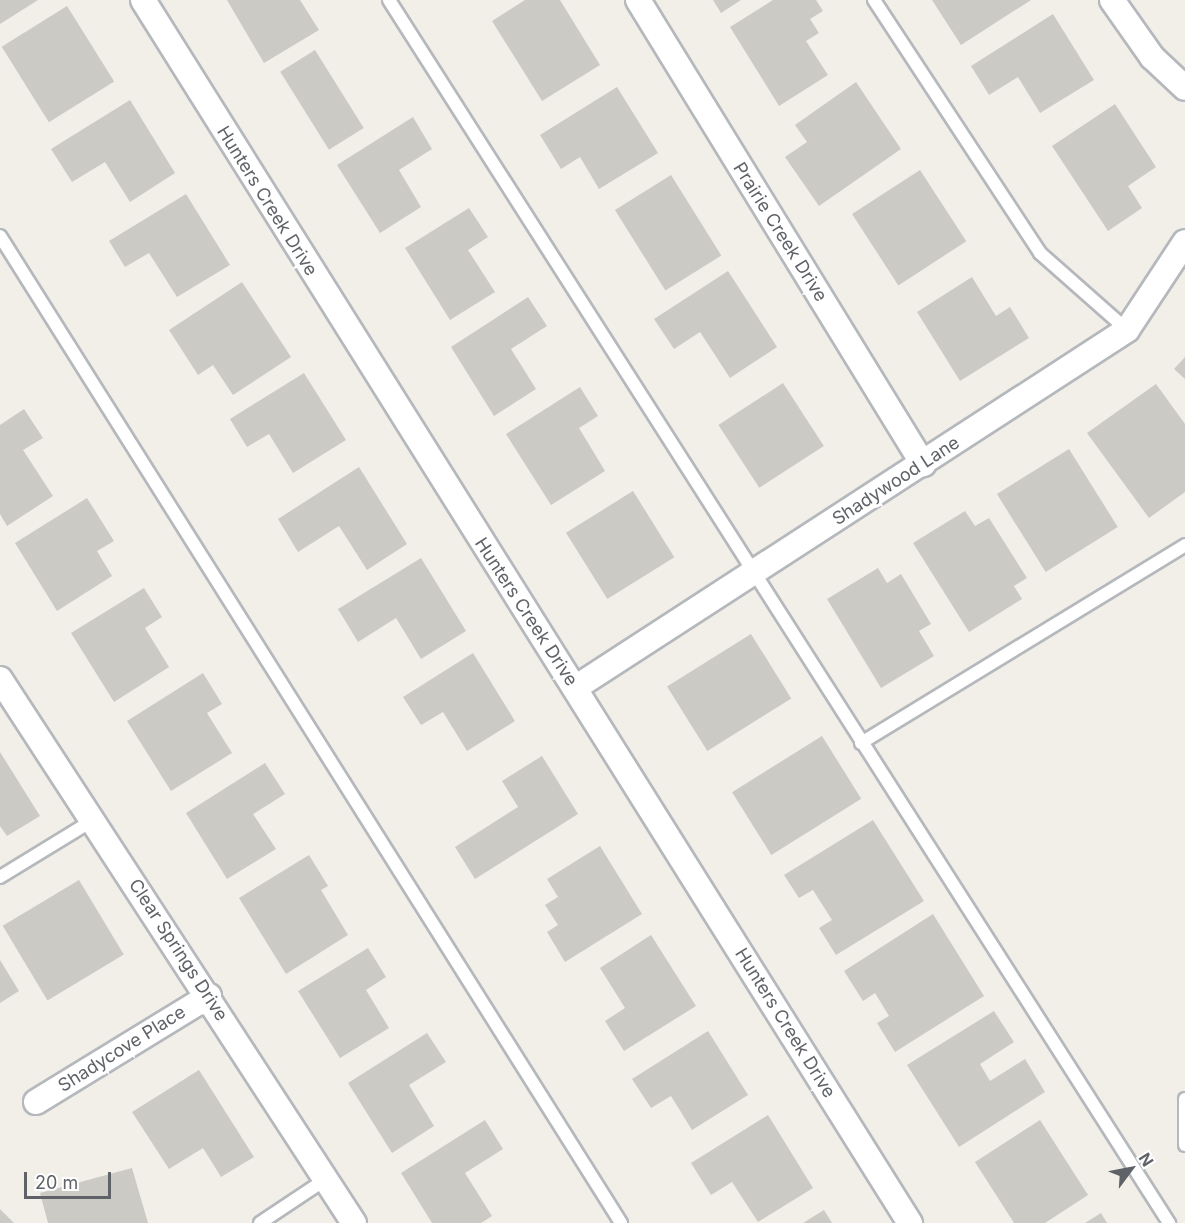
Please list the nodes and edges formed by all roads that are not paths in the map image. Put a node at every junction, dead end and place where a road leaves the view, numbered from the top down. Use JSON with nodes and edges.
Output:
{"nodes":[{"id":1,"x":143,"y":0,"type":"edge"},
{"id":2,"x":389,"y":0,"type":"edge"},
{"id":3,"x":638,"y":0,"type":"edge"},
{"id":4,"x":874,"y":0,"type":"edge"},
{"id":5,"x":1112,"y":0,"type":"edge"},
{"id":6,"x":1185,"y":88,"type":"edge"},
{"id":7,"x":0,"y":236,"type":"edge"},
{"id":8,"x":1185,"y":242,"type":"edge"},
{"id":9,"x":1127,"y":330,"type":"junction"},
{"id":10,"x":923,"y":464,"type":"junction"},
{"id":11,"x":1185,"y":545,"type":"edge"},
{"id":12,"x":755,"y":575,"type":"junction"},
{"id":13,"x":0,"y":679,"type":"edge"},
{"id":14,"x":575,"y":688,"type":"junction"},
{"id":15,"x":861,"y":743,"type":"junction"},
{"id":16,"x":93,"y":820,"type":"junction"},
{"id":17,"x":0,"y":877,"type":"edge"},
{"id":18,"x":209,"y":996,"type":"junction"},
{"id":19,"x":1185,"y":1099,"type":"edge"},
{"id":20,"x":36,"y":1102,"type":"dead end"},
{"id":21,"x":1185,"y":1145,"type":"edge"},
{"id":22,"x":326,"y":1179,"type":"junction"},
{"id":23,"x":260,"y":1223,"type":"edge"},
{"id":24,"x":354,"y":1223,"type":"edge"},
{"id":25,"x":621,"y":1223,"type":"edge"},
{"id":26,"x":910,"y":1223,"type":"edge"},
{"id":27,"x":1169,"y":1223,"type":"edge"}],
"edges":[{"from":1,"to":14,"type":"street","name":"Hunters Creek Drive"},
{"from":2,"to":12,"type":"lane"},
{"from":3,"to":10,"type":"street","name":"Prairie Creek Drive"},
{"from":4,"to":9,"type":"lane"},
{"from":5,"to":6,"type":"street"},
{"from":7,"to":25,"type":"lane"},
{"from":8,"to":9,"type":"street","name":"Shadywood Lane"},
{"from":9,"to":10,"type":"street","name":"Shadywood Lane"},
{"from":10,"to":12,"type":"street","name":"Shadywood Lane"},
{"from":11,"to":15,"type":"lane"},
{"from":12,"to":14,"type":"street","name":"Shadywood Lane"},
{"from":12,"to":15,"type":"lane"},
{"from":13,"to":16,"type":"street","name":"Clear Springs Drive"},
{"from":14,"to":26,"type":"street","name":"Hunters Creek Drive"},
{"from":15,"to":27,"type":"lane"},
{"from":16,"to":17,"type":"lane"},
{"from":16,"to":18,"type":"street","name":"Clear Springs Drive"},
{"from":18,"to":20,"type":"street","name":"Shadycove Place"},
{"from":18,"to":22,"type":"street","name":"Clear Springs Drive"},
{"from":19,"to":21,"type":"lane"},
{"from":22,"to":23,"type":"lane"},
{"from":22,"to":24,"type":"street","name":"Clear Springs Drive"}]}
